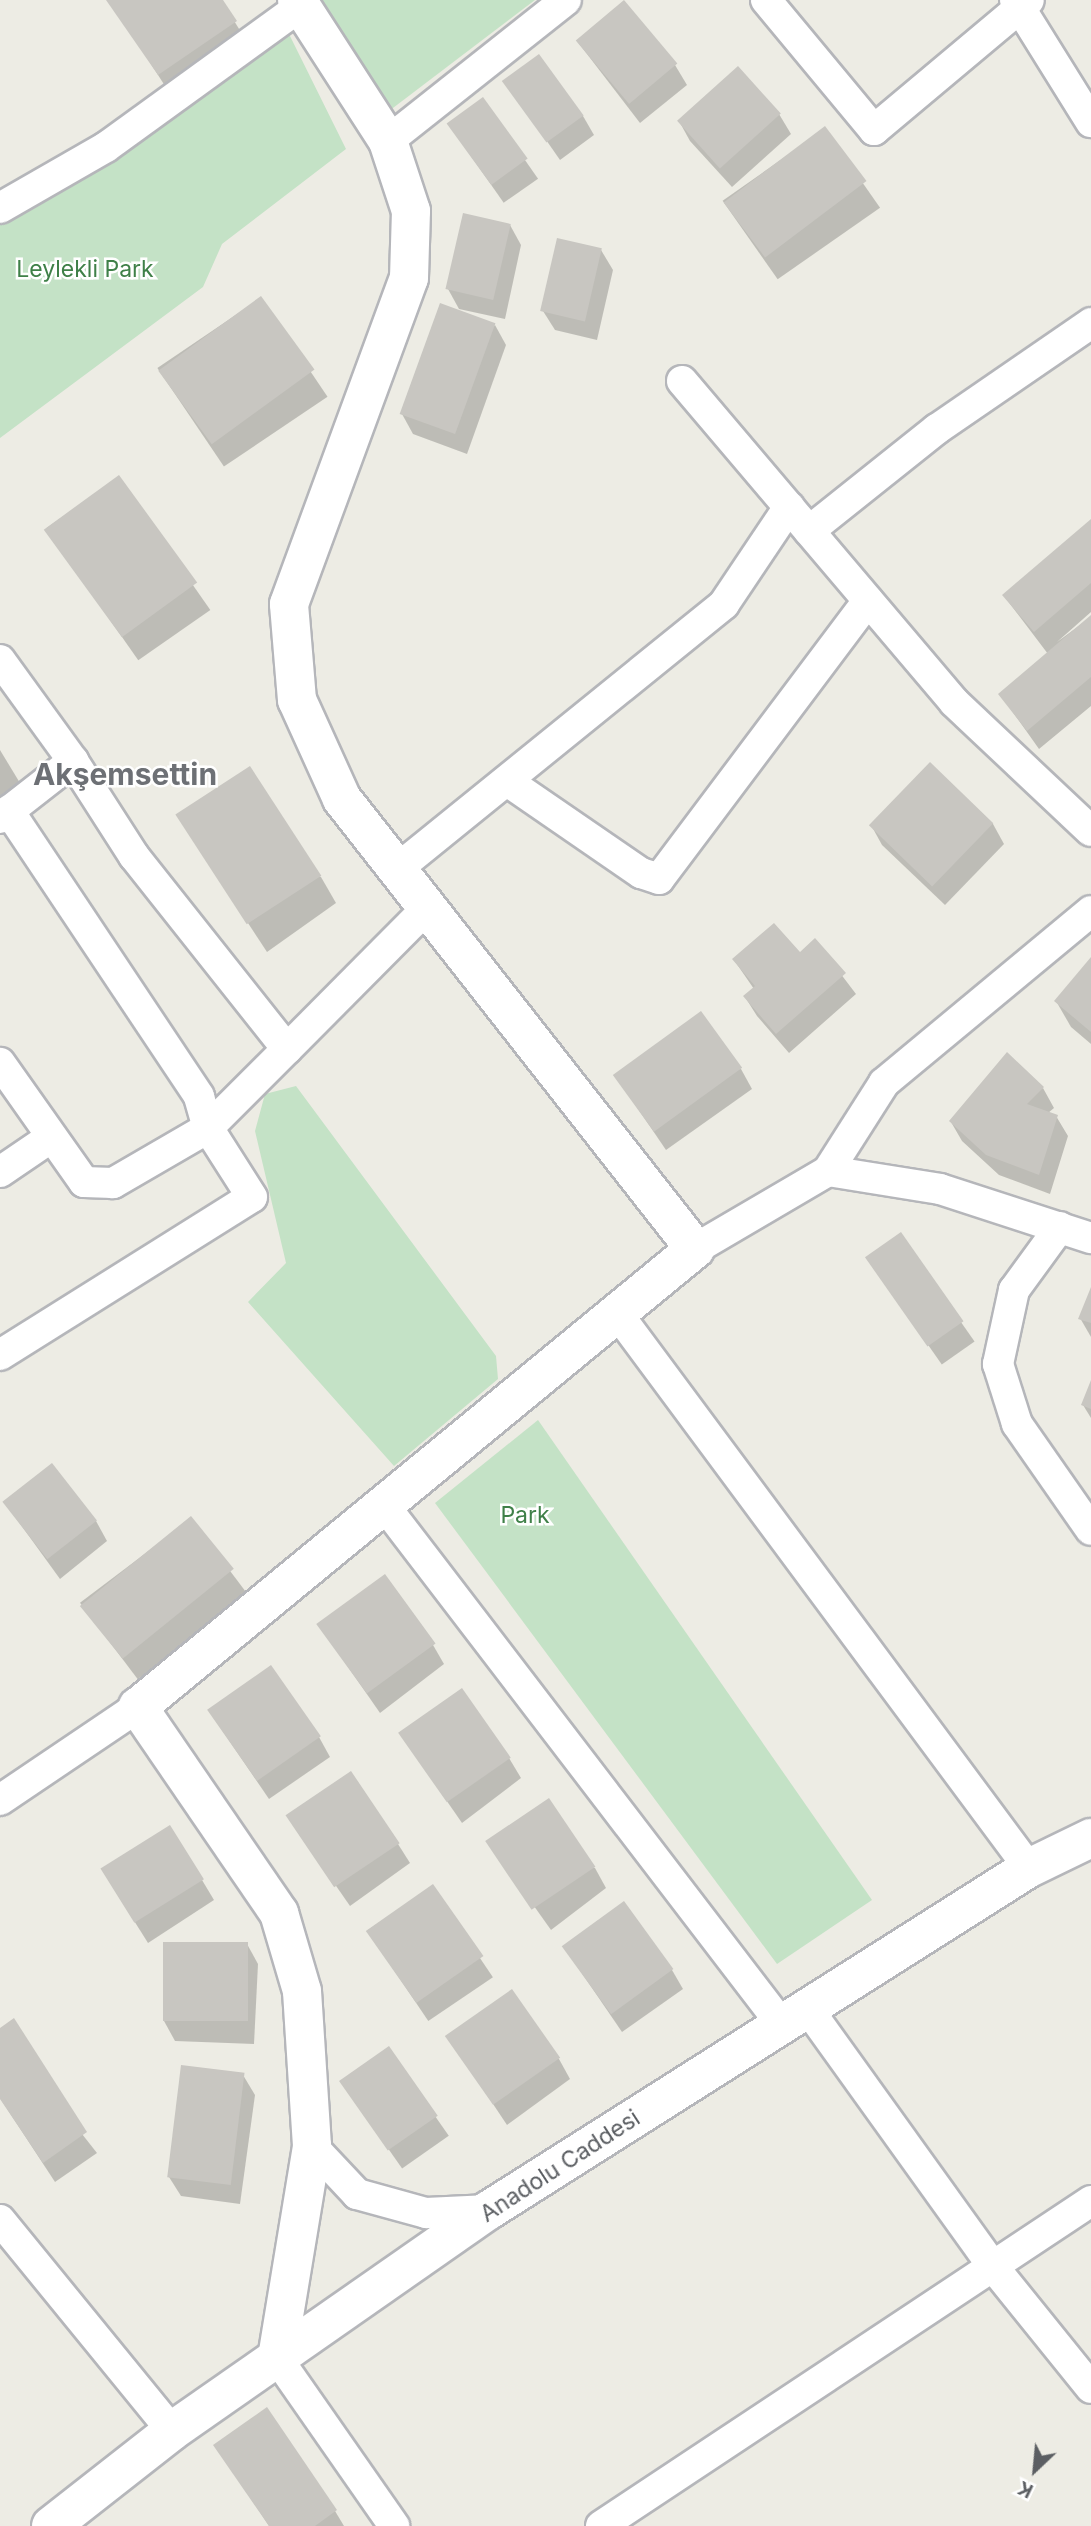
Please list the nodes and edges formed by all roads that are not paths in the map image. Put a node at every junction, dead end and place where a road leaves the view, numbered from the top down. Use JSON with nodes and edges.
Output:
{"nodes":[{"id":1,"x":566,"y":0,"type":"edge"},
{"id":2,"x":766,"y":0,"type":"edge"},
{"id":3,"x":1022,"y":2,"type":"edge"},
{"id":4,"x":299,"y":3,"type":"edge"},
{"id":5,"x":1091,"y":122,"type":"edge"},
{"id":6,"x":388,"y":141,"type":"junction"},
{"id":7,"x":0,"y":208,"type":"edge"},
{"id":8,"x":1091,"y":323,"type":"edge"},
{"id":9,"x":682,"y":381,"type":"dead end"},
{"id":10,"x":789,"y":507,"type":"junction"},
{"id":11,"x":809,"y":531,"type":"junction"},
{"id":12,"x":868,"y":601,"type":"junction"},
{"id":13,"x":0,"y":660,"type":"edge"},
{"id":14,"x":74,"y":761,"type":"junction"},
{"id":15,"x":508,"y":781,"type":"junction"},
{"id":16,"x":5,"y":815,"type":"edge"},
{"id":17,"x":1091,"y":831,"type":"edge"},
{"id":18,"x":397,"y":869,"type":"junction"},
{"id":19,"x":427,"y":908,"type":"junction"},
{"id":20,"x":1091,"y":911,"type":"edge"},
{"id":21,"x":287,"y":1049,"type":"junction"},
{"id":22,"x":0,"y":1063,"type":"edge"},
{"id":23,"x":208,"y":1128,"type":"junction"},
{"id":24,"x":50,"y":1138,"type":"junction"},
{"id":25,"x":828,"y":1171,"type":"junction"},
{"id":26,"x":0,"y":1172,"type":"edge"},
{"id":27,"x":1060,"y":1227,"type":"junction"},
{"id":28,"x":1091,"y":1238,"type":"edge"},
{"id":29,"x":695,"y":1250,"type":"junction"},
{"id":30,"x":617,"y":1314,"type":"junction"},
{"id":31,"x":0,"y":1355,"type":"edge"},
{"id":32,"x":384,"y":1504,"type":"junction"},
{"id":33,"x":1091,"y":1530,"type":"edge"},
{"id":34,"x":138,"y":1707,"type":"junction"},
{"id":35,"x":0,"y":1800,"type":"edge"},
{"id":36,"x":1091,"y":1838,"type":"edge"},
{"id":37,"x":1029,"y":1868,"type":"junction"},
{"id":38,"x":795,"y":2017,"type":"junction"},
{"id":39,"x":312,"y":2146,"type":"junction"},
{"id":40,"x":1091,"y":2201,"type":"edge"},
{"id":41,"x":489,"y":2210,"type":"junction"},
{"id":42,"x":0,"y":2220,"type":"edge"},
{"id":43,"x":992,"y":2264,"type":"junction"},
{"id":44,"x":277,"y":2358,"type":"junction"},
{"id":45,"x":1091,"y":2388,"type":"edge"},
{"id":46,"x":172,"y":2431,"type":"junction"},
{"id":47,"x":51,"y":2526,"type":"edge"},
{"id":48,"x":394,"y":2526,"type":"edge"},
{"id":49,"x":601,"y":2526,"type":"edge"}],
"edges":[{"from":1,"to":6,"type":"street"},
{"from":2,"to":3,"type":"street"},
{"from":3,"to":5,"type":"street"},
{"from":4,"to":6,"type":"street"},
{"from":4,"to":7,"type":"street"},
{"from":6,"to":18,"type":"street"},
{"from":8,"to":11,"type":"street"},
{"from":9,"to":10,"type":"street"},
{"from":10,"to":11,"type":"street"},
{"from":10,"to":15,"type":"street"},
{"from":11,"to":12,"type":"street"},
{"from":12,"to":15,"type":"street"},
{"from":12,"to":17,"type":"street"},
{"from":13,"to":14,"type":"street"},
{"from":14,"to":16,"type":"street"},
{"from":14,"to":21,"type":"street"},
{"from":15,"to":18,"type":"street"},
{"from":16,"to":23,"type":"street"},
{"from":18,"to":19,"type":"street"},
{"from":19,"to":21,"type":"street"},
{"from":19,"to":29,"type":"street"},
{"from":20,"to":25,"type":"street"},
{"from":21,"to":23,"type":"street"},
{"from":22,"to":24,"type":"street"},
{"from":23,"to":24,"type":"street"},
{"from":23,"to":31,"type":"street"},
{"from":24,"to":26,"type":"street"},
{"from":25,"to":27,"type":"street"},
{"from":25,"to":29,"type":"street"},
{"from":27,"to":28,"type":"street"},
{"from":27,"to":33,"type":"street"},
{"from":29,"to":30,"type":"street"},
{"from":30,"to":32,"type":"street"},
{"from":30,"to":37,"type":"street"},
{"from":32,"to":34,"type":"street"},
{"from":32,"to":38,"type":"street"},
{"from":34,"to":35,"type":"street"},
{"from":34,"to":39,"type":"street"},
{"from":36,"to":37,"type":"street","name":"Anadolu Caddesi"},
{"from":37,"to":38,"type":"street","name":"Anadolu Caddesi"},
{"from":38,"to":41,"type":"street","name":"Anadolu Caddesi"},
{"from":38,"to":43,"type":"street"},
{"from":39,"to":41,"type":"street"},
{"from":39,"to":44,"type":"street"},
{"from":40,"to":43,"type":"street"},
{"from":41,"to":44,"type":"street","name":"Anadolu Caddesi"},
{"from":42,"to":46,"type":"street"},
{"from":43,"to":45,"type":"street"},
{"from":43,"to":49,"type":"street"},
{"from":44,"to":46,"type":"street","name":"Anadolu Caddesi"},
{"from":44,"to":48,"type":"street"},
{"from":46,"to":47,"type":"street","name":"Anadolu Caddesi"}]}
